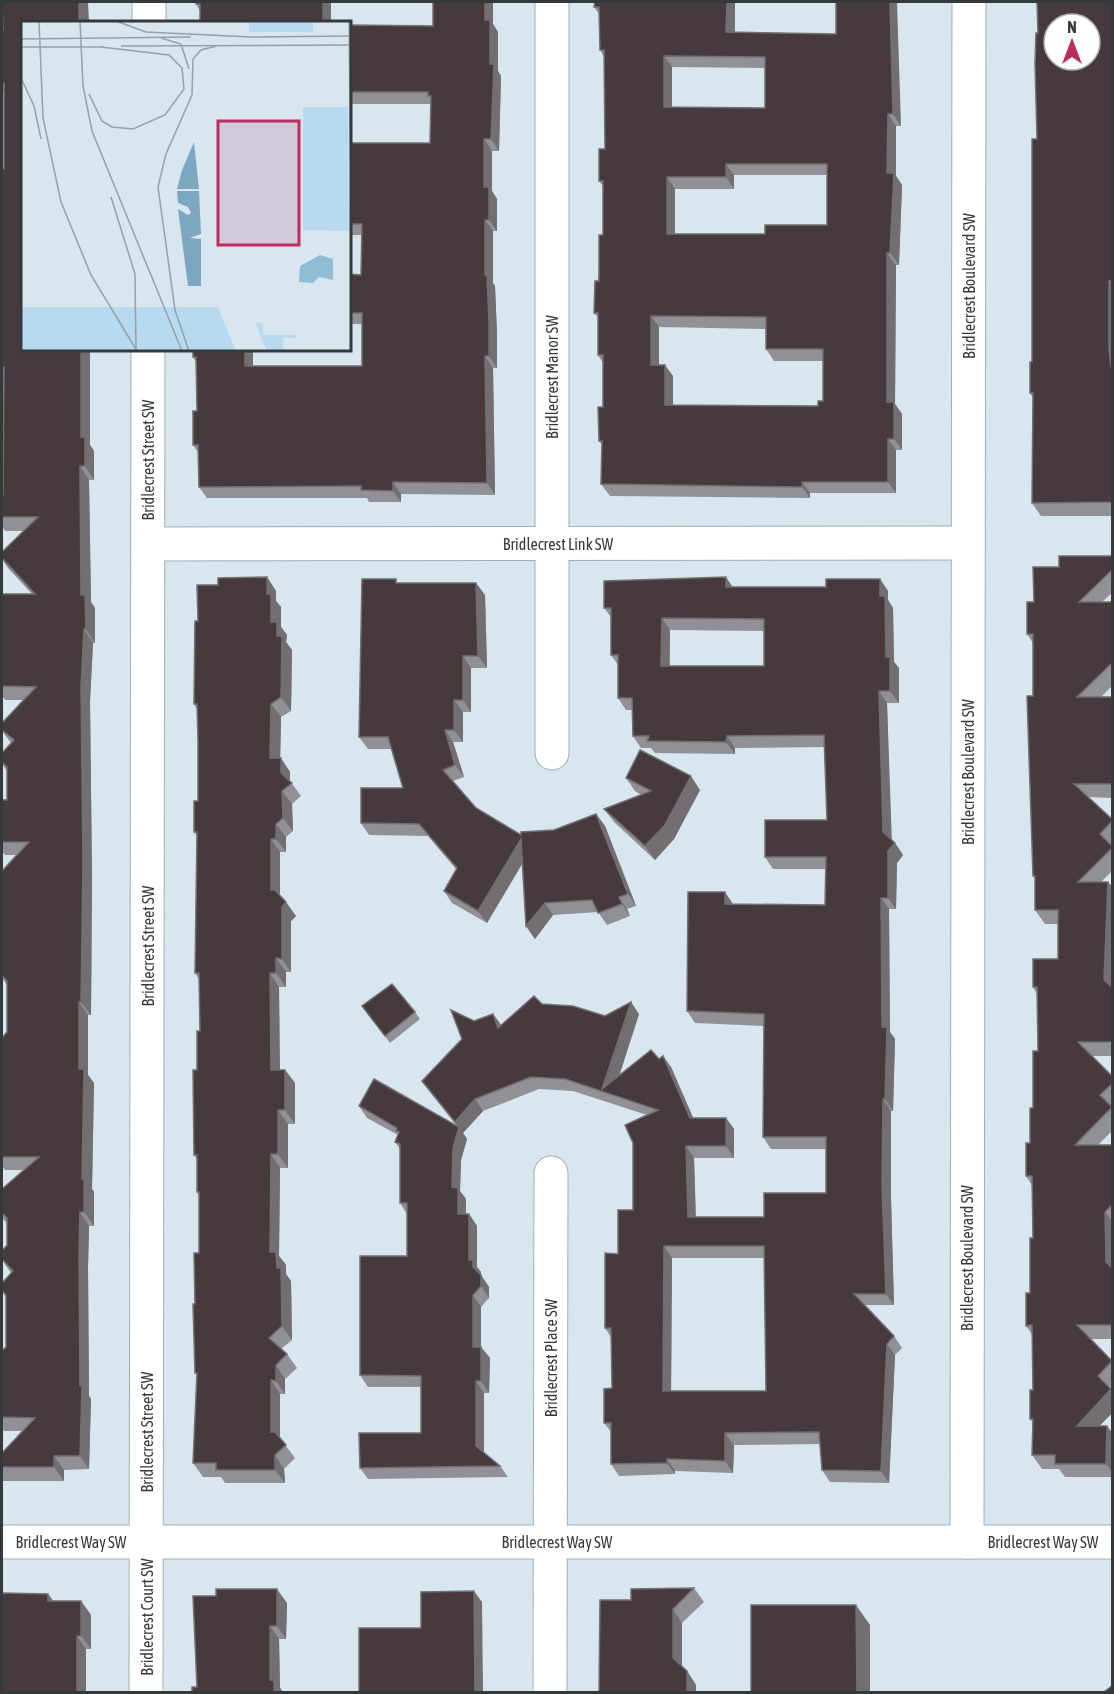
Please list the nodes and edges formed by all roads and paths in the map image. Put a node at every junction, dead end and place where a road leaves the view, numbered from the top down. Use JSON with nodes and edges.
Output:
{"nodes":[{"id":1,"x":149,"y":2,"type":"edge"},
{"id":2,"x":552,"y":2,"type":"edge"},
{"id":3,"x":969,"y":2,"type":"edge"},
{"id":4,"x":149,"y":21,"type":"edge"},
{"id":5,"x":148,"y":351,"type":"edge"},
{"id":6,"x":968,"y":543,"type":"junction"},
{"id":7,"x":148,"y":544,"type":"junction"},
{"id":8,"x":552,"y":544,"type":"junction"},
{"id":9,"x":552,"y":753,"type":"dead end"},
{"id":10,"x":551,"y":1173,"type":"dead end"},
{"id":11,"x":2,"y":1542,"type":"edge"},
{"id":12,"x":147,"y":1542,"type":"junction"},
{"id":13,"x":551,"y":1542,"type":"junction"},
{"id":14,"x":968,"y":1542,"type":"junction"},
{"id":15,"x":1113,"y":1542,"type":"edge"},
{"id":16,"x":146,"y":1692,"type":"edge"},
{"id":17,"x":550,"y":1692,"type":"edge"}],
"edges":[{"from":1,"to":4,"type":"street"},
{"from":2,"to":8,"type":"street","name":"Bridlecrest Manor SW"},
{"from":3,"to":6,"type":"street","name":"Bridlecrest Boulevard SW"},
{"from":5,"to":7,"type":"street","name":"Bridlecrest Street SW"},
{"from":6,"to":8,"type":"street","name":"Bridlecrest Link SW"},
{"from":6,"to":14,"type":"street","name":"Bridlecrest Boulevard SW"},
{"from":7,"to":8,"type":"street","name":"Bridlecrest Link SW"},
{"from":7,"to":12,"type":"street","name":"Bridlecrest Street SW"},
{"from":8,"to":9,"type":"street","name":"Bridlecrest Manor SW"},
{"from":10,"to":13,"type":"street","name":"Bridlecrest Place SW"},
{"from":11,"to":12,"type":"street","name":"Bridlecrest Way SW"},
{"from":12,"to":13,"type":"street","name":"Bridlecrest Way SW"},
{"from":12,"to":16,"type":"street","name":"Bridlecrest Court SW"},
{"from":13,"to":14,"type":"street","name":"Bridlecrest Way SW"},
{"from":13,"to":17,"type":"street","name":"Bridlecrest Place SW"},
{"from":14,"to":15,"type":"street","name":"Bridlecrest Way SW"}]}
